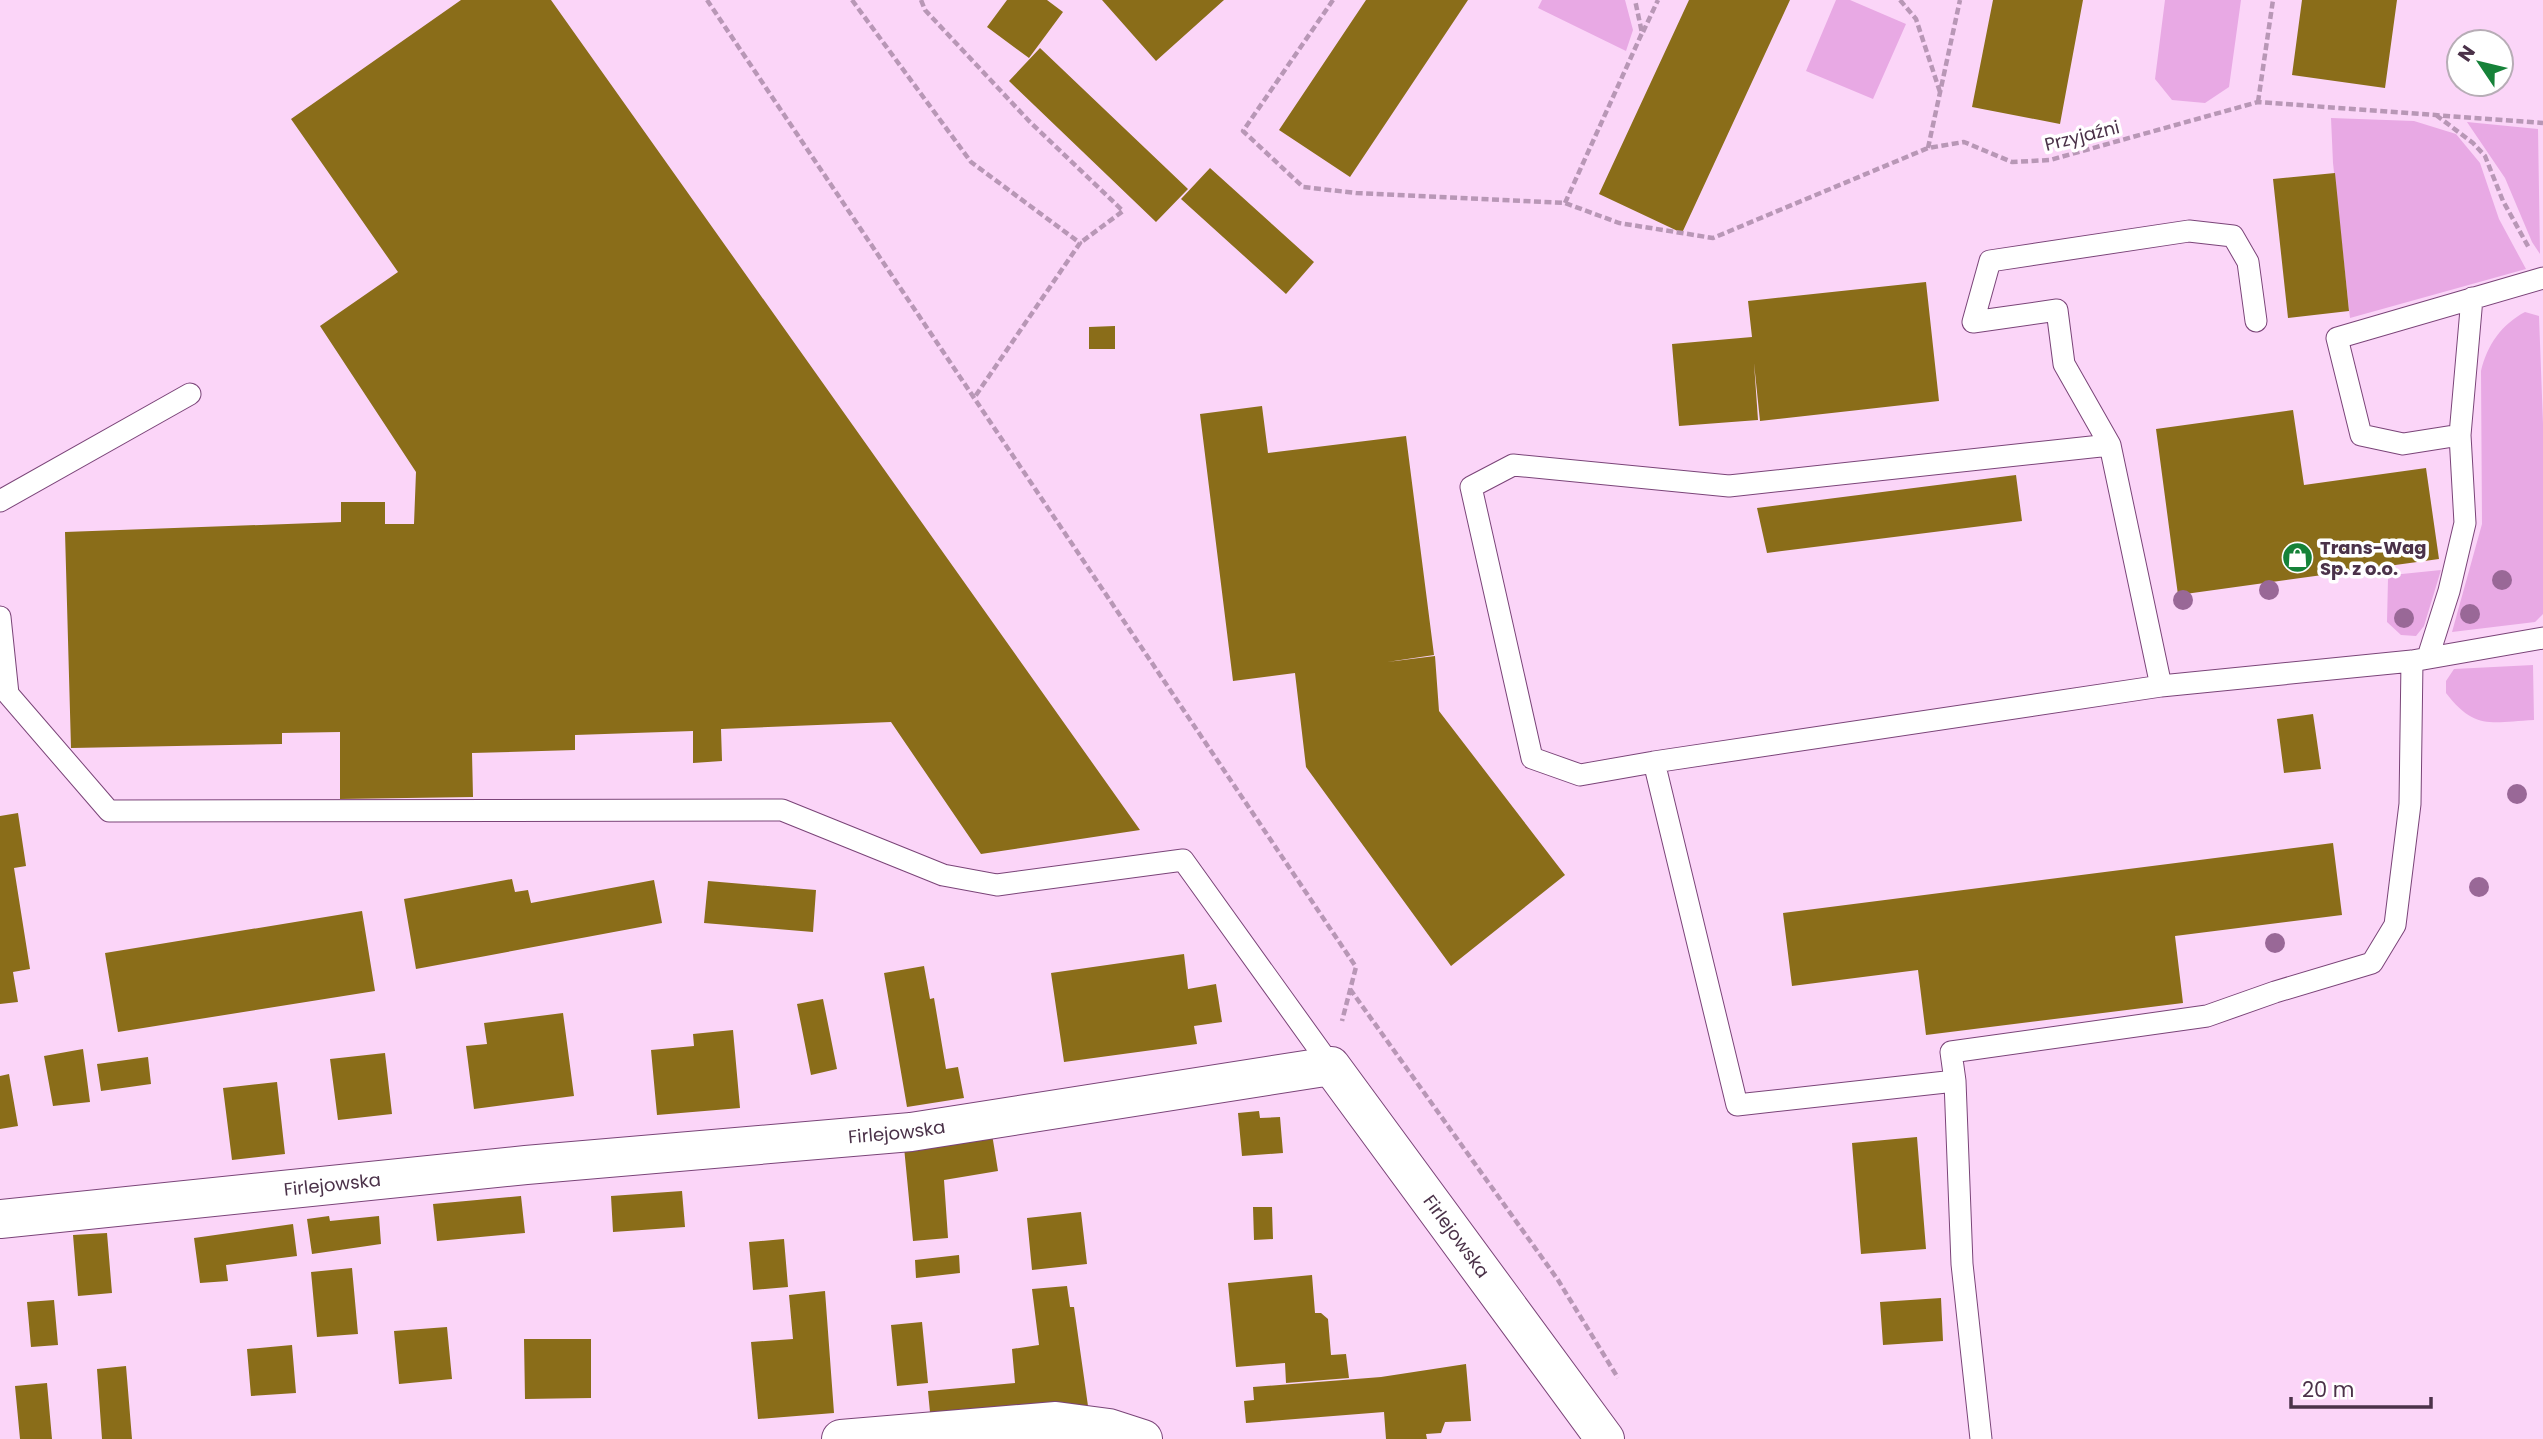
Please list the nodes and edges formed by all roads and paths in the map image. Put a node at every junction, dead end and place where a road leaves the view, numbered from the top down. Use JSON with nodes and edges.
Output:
{"nodes":[{"id":1,"x":707,"y":0,"type":"edge"},
{"id":2,"x":852,"y":0,"type":"edge"},
{"id":3,"x":921,"y":0,"type":"edge"},
{"id":4,"x":1334,"y":0,"type":"edge"},
{"id":5,"x":1635,"y":0,"type":"edge"},
{"id":6,"x":1658,"y":0,"type":"edge"},
{"id":7,"x":1900,"y":0,"type":"edge"},
{"id":8,"x":1961,"y":0,"type":"edge"},
{"id":9,"x":2273,"y":0,"type":"edge"},
{"id":10,"x":1642,"y":33,"type":"junction"},
{"id":11,"x":1940,"y":93,"type":"junction"},
{"id":12,"x":2258,"y":102,"type":"junction"},
{"id":13,"x":2435,"y":114,"type":"junction"},
{"id":14,"x":2543,"y":123,"type":"edge"},
{"id":15,"x":1928,"y":148,"type":"junction"},
{"id":16,"x":1565,"y":203,"type":"junction"},
{"id":17,"x":1080,"y":243,"type":"junction"},
{"id":18,"x":2535,"y":258,"type":"dead end"},
{"id":19,"x":2543,"y":278,"type":"edge"},
{"id":20,"x":2472,"y":298,"type":"junction"},
{"id":21,"x":2256,"y":321,"type":"dead end"},
{"id":22,"x":190,"y":394,"type":"dead end"},
{"id":23,"x":974,"y":398,"type":"junction"},
{"id":24,"x":2460,"y":435,"type":"junction"},
{"id":25,"x":2110,"y":445,"type":"junction"},
{"id":26,"x":0,"y":501,"type":"edge"},
{"id":27,"x":0,"y":617,"type":"edge"},
{"id":28,"x":2543,"y":638,"type":"edge"},
{"id":29,"x":2420,"y":659,"type":"junction"},
{"id":30,"x":2161,"y":686,"type":"junction"},
{"id":31,"x":1654,"y":762,"type":"junction"},
{"id":32,"x":1350,"y":989,"type":"junction"},
{"id":33,"x":1331,"y":1066,"type":"junction"},
{"id":34,"x":1955,"y":1082,"type":"junction"},
{"id":35,"x":0,"y":1219,"type":"edge"},
{"id":36,"x":1620,"y":1381,"type":"dead end"},
{"id":37,"x":841,"y":1439,"type":"edge"},
{"id":38,"x":1143,"y":1439,"type":"edge"},
{"id":39,"x":1605,"y":1439,"type":"edge"},
{"id":40,"x":1981,"y":1439,"type":"edge"}],
"edges":[{"from":1,"to":23,"type":"path"},
{"from":2,"to":17,"type":"path"},
{"from":3,"to":17,"type":"path"},
{"from":4,"to":16,"type":"path","name":"Przyjaźni"},
{"from":5,"to":10,"type":"path"},
{"from":6,"to":10,"type":"path"},
{"from":7,"to":11,"type":"path"},
{"from":8,"to":11,"type":"path"},
{"from":9,"to":12,"type":"path"},
{"from":10,"to":16,"type":"path"},
{"from":11,"to":15,"type":"path"},
{"from":12,"to":13,"type":"path","name":"Przyjaźni"},
{"from":12,"to":15,"type":"path","name":"Przyjaźni"},
{"from":13,"to":14,"type":"path","name":"Przyjaźni"},
{"from":13,"to":18,"type":"path"},
{"from":15,"to":16,"type":"path","name":"Przyjaźni"},
{"from":17,"to":23,"type":"path"},
{"from":19,"to":20,"type":"lane"},
{"from":20,"to":24,"type":"lane"},
{"from":20,"to":24,"type":"lane"},
{"from":21,"to":25,"type":"lane"},
{"from":22,"to":26,"type":"lane"},
{"from":23,"to":32,"type":"path"},
{"from":24,"to":29,"type":"lane"},
{"from":25,"to":30,"type":"lane"},
{"from":25,"to":31,"type":"lane"},
{"from":27,"to":33,"type":"lane"},
{"from":28,"to":29,"type":"lane"},
{"from":29,"to":30,"type":"lane"},
{"from":29,"to":34,"type":"lane"},
{"from":30,"to":31,"type":"lane"},
{"from":31,"to":34,"type":"lane"},
{"from":32,"to":33,"type":"path"},
{"from":32,"to":36,"type":"path"},
{"from":33,"to":35,"type":"street","name":"Firlejowska"},
{"from":33,"to":39,"type":"street","name":"Firlejowska"},
{"from":34,"to":40,"type":"lane"},
{"from":37,"to":38,"type":"street"}]}
